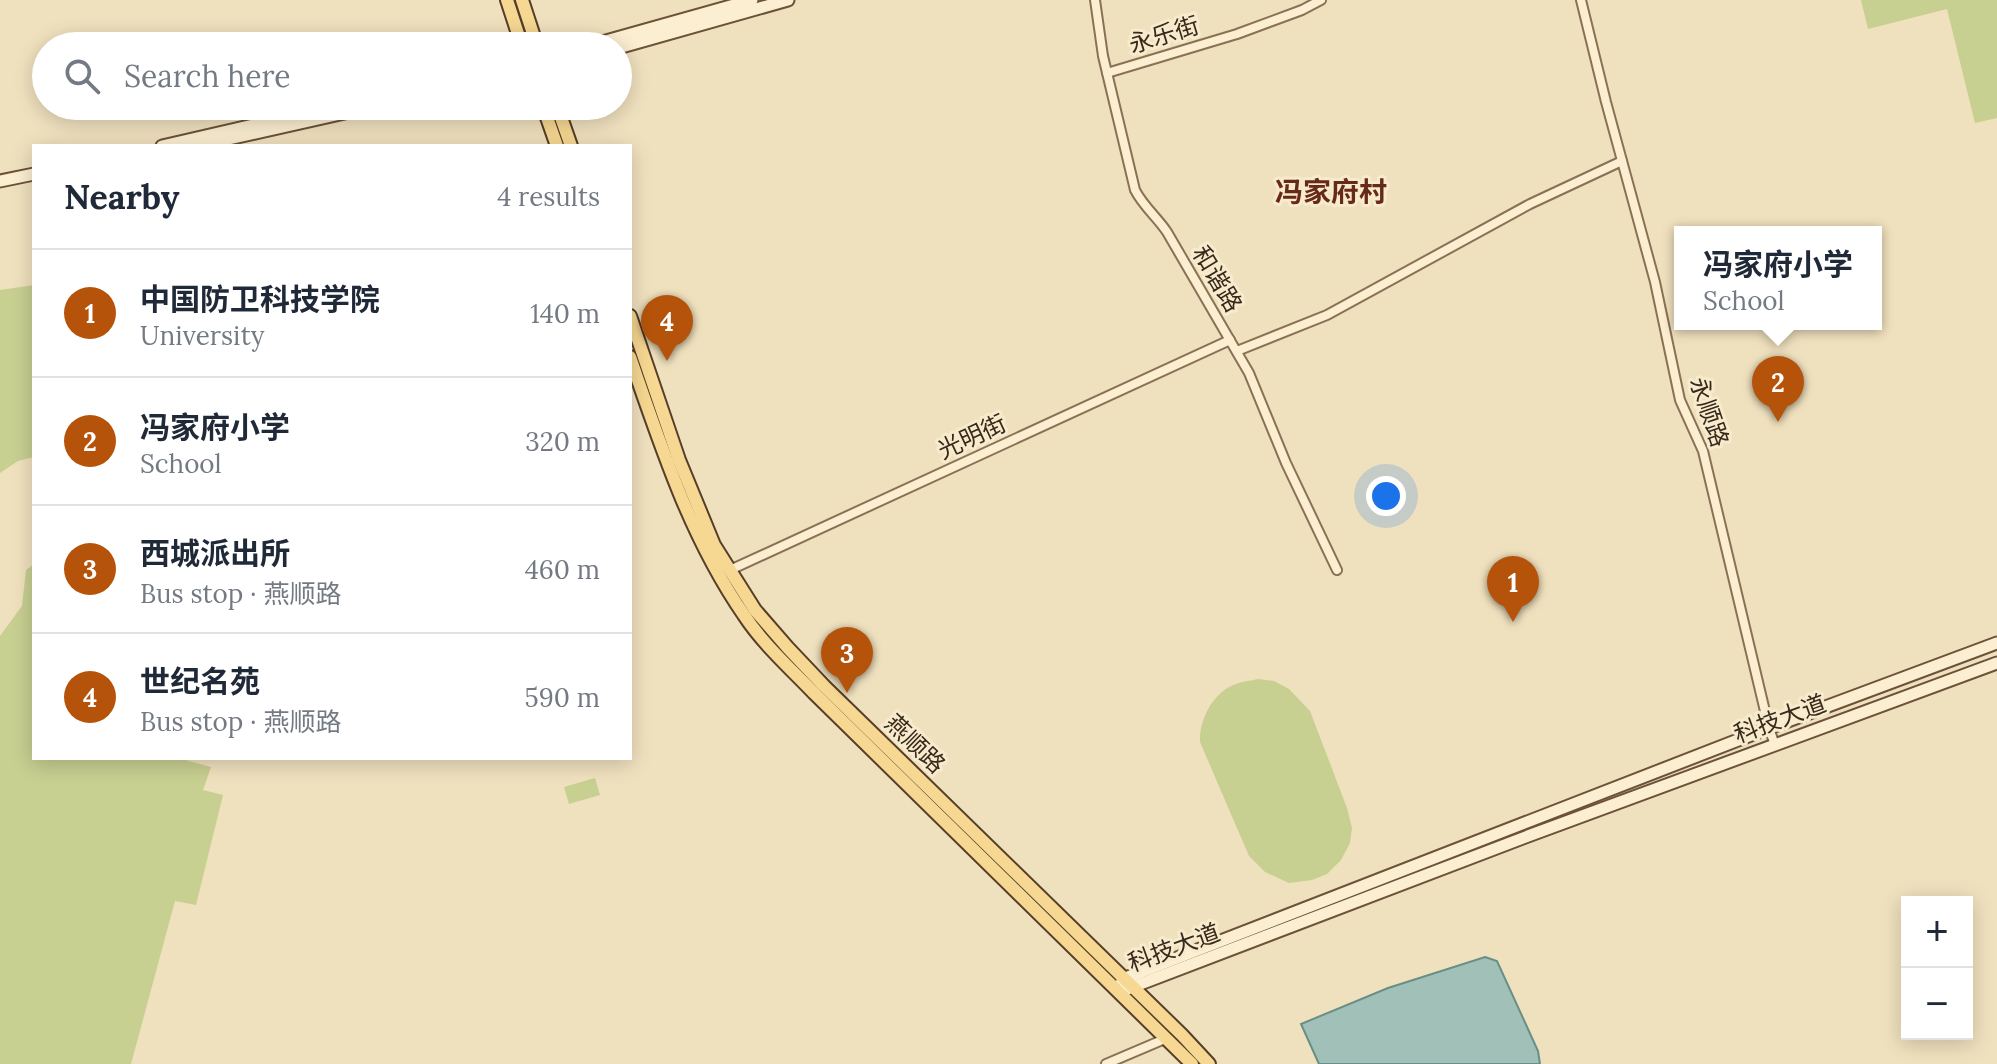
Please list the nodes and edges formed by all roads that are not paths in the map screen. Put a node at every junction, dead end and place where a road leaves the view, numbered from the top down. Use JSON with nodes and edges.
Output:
{"nodes":[{"id":1,"x":507,"y":0,"type":"edge"},
{"id":2,"x":522,"y":0,"type":"edge"},
{"id":3,"x":752,"y":0,"type":"edge"},
{"id":4,"x":788,"y":0,"type":"edge"},
{"id":5,"x":1095,"y":0,"type":"edge"},
{"id":6,"x":1321,"y":0,"type":"edge"},
{"id":7,"x":1581,"y":0,"type":"edge"},
{"id":8,"x":517,"y":32,"type":"edge"},
{"id":9,"x":532,"y":32,"type":"edge"},
{"id":10,"x":632,"y":34,"type":"edge"},
{"id":11,"x":632,"y":44,"type":"edge"},
{"id":12,"x":1107,"y":73,"type":"junction"},
{"id":13,"x":276,"y":120,"type":"edge"},
{"id":14,"x":313,"y":120,"type":"edge"},
{"id":15,"x":548,"y":120,"type":"edge"},
{"id":16,"x":562,"y":120,"type":"edge"},
{"id":17,"x":171,"y":144,"type":"edge"},
{"id":18,"x":206,"y":144,"type":"edge"},
{"id":19,"x":556,"y":144,"type":"edge"},
{"id":20,"x":570,"y":144,"type":"edge"},
{"id":21,"x":1622,"y":161,"type":"junction"},
{"id":22,"x":32,"y":174,"type":"edge"},
{"id":23,"x":0,"y":181,"type":"edge"},
{"id":24,"x":32,"y":181,"type":"edge"},
{"id":25,"x":0,"y":188,"type":"edge"},
{"id":26,"x":632,"y":322,"type":"edge"},
{"id":27,"x":1230,"y":340,"type":"junction"},
{"id":28,"x":1237,"y":351,"type":"junction"},
{"id":29,"x":632,"y":363,"type":"edge"},
{"id":30,"x":730,"y":570,"type":"junction"},
{"id":31,"x":1337,"y":570,"type":"dead end"},
{"id":32,"x":1997,"y":643,"type":"edge"},
{"id":33,"x":1997,"y":663,"type":"edge"},
{"id":34,"x":1769,"y":728,"type":"junction"},
{"id":35,"x":1775,"y":745,"type":"junction"},
{"id":36,"x":1125,"y":986,"type":"junction"},
{"id":37,"x":1167,"y":1038,"type":"junction"},
{"id":38,"x":1106,"y":1064,"type":"edge"},
{"id":39,"x":1192,"y":1064,"type":"edge"},
{"id":40,"x":1209,"y":1064,"type":"edge"}],
"edges":[{"from":1,"to":8,"type":"main road"},
{"from":2,"to":9,"type":"main road"},
{"from":3,"to":10,"type":"street"},
{"from":4,"to":11,"type":"street"},
{"from":5,"to":12,"type":"street","name":"和谐路"},
{"from":6,"to":12,"type":"street","name":"永乐街"},
{"from":7,"to":21,"type":"street","name":"永顺路"},
{"from":12,"to":27,"type":"street","name":"和谐路"},
{"from":13,"to":17,"type":"street"},
{"from":14,"to":18,"type":"street"},
{"from":15,"to":19,"type":"main road"},
{"from":16,"to":20,"type":"main road"},
{"from":21,"to":28,"type":"street"},
{"from":21,"to":34,"type":"street","name":"永顺路"},
{"from":22,"to":23,"type":"street"},
{"from":24,"to":25,"type":"street"},
{"from":26,"to":30,"type":"main road","name":"燕顺路"},
{"from":27,"to":28,"type":"street","name":"和谐路"},
{"from":27,"to":30,"type":"street","name":"光明街"},
{"from":28,"to":31,"type":"street","name":"和谐路"},
{"from":29,"to":36,"type":"main road","name":"燕顺路"},
{"from":30,"to":36,"type":"main road","name":"燕顺路"},
{"from":32,"to":34,"type":"street","name":"科技大道"},
{"from":33,"to":35,"type":"street","name":"科技大道"},
{"from":34,"to":35,"type":"street","name":"永顺路"},
{"from":34,"to":36,"type":"street","name":"科技大道"},
{"from":35,"to":36,"type":"street","name":"科技大道"},
{"from":36,"to":37,"type":"main road","name":"燕顺路"},
{"from":36,"to":40,"type":"main road","name":"燕顺路"},
{"from":37,"to":38,"type":"street"},
{"from":37,"to":39,"type":"main road","name":"燕顺路"}]}
